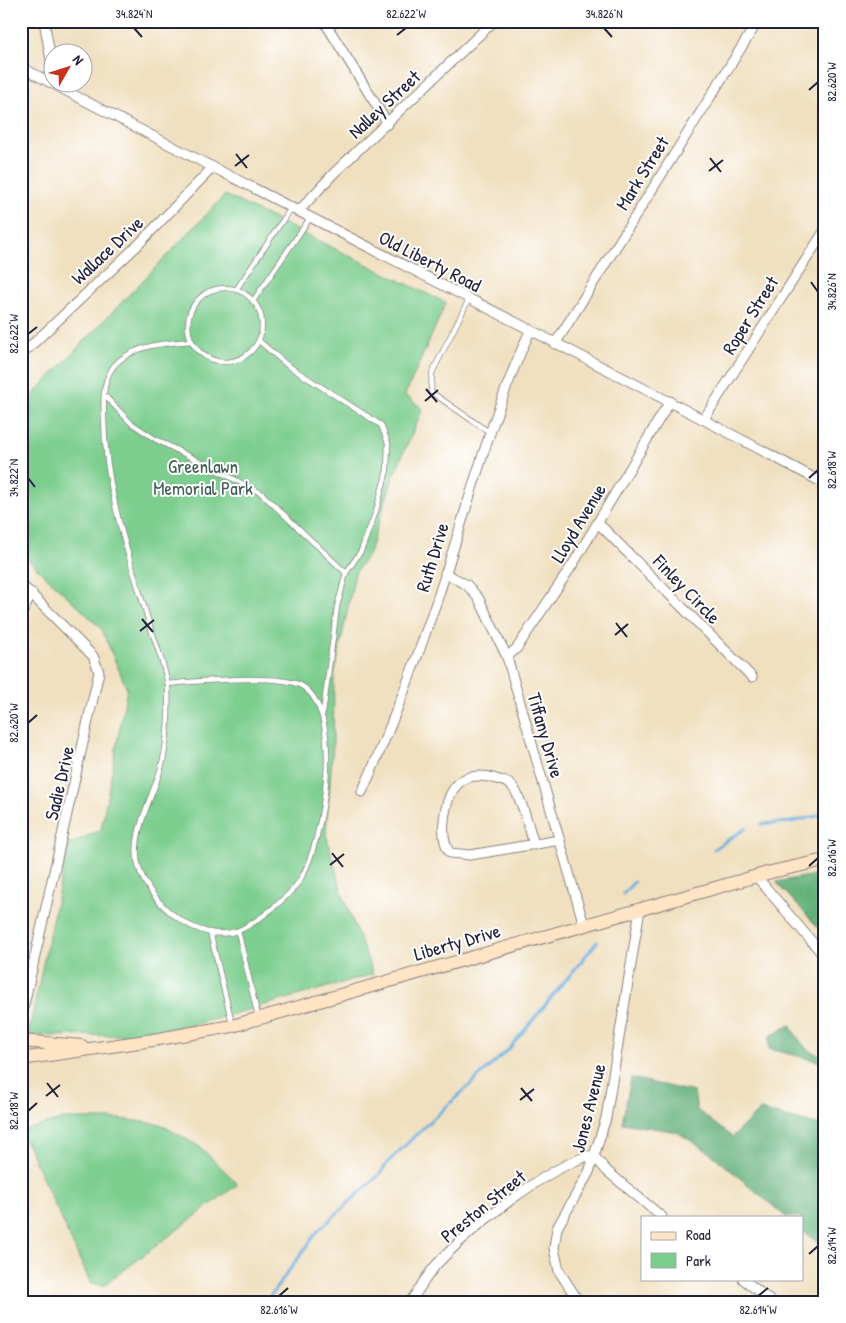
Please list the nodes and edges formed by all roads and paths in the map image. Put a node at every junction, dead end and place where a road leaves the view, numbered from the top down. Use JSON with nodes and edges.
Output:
{"nodes":[{"id":1,"x":44,"y":21,"type":"edge"},
{"id":2,"x":324,"y":21,"type":"edge"},
{"id":3,"x":494,"y":21,"type":"edge"},
{"id":4,"x":758,"y":21,"type":"edge"},
{"id":5,"x":48,"y":42,"type":"edge"},
{"id":6,"x":21,"y":67,"type":"edge"},
{"id":7,"x":42,"y":78,"type":"edge"},
{"id":8,"x":69,"y":92,"type":"edge"},
{"id":9,"x":388,"y":124,"type":"junction"},
{"id":10,"x":214,"y":167,"type":"junction"},
{"id":11,"x":294,"y":210,"type":"junction"},
{"id":12,"x":310,"y":218,"type":"junction"},
{"id":13,"x":825,"y":230,"type":"edge"},
{"id":14,"x":236,"y":290,"type":"junction"},
{"id":15,"x":469,"y":299,"type":"junction"},
{"id":16,"x":253,"y":301,"type":"junction"},
{"id":17,"x":530,"y":331,"type":"junction"},
{"id":18,"x":191,"y":341,"type":"junction"},
{"id":19,"x":259,"y":341,"type":"junction"},
{"id":20,"x":555,"y":344,"type":"junction"},
{"id":21,"x":21,"y":355,"type":"edge"},
{"id":22,"x":104,"y":395,"type":"junction"},
{"id":23,"x":670,"y":401,"type":"junction"},
{"id":24,"x":704,"y":419,"type":"junction"},
{"id":25,"x":489,"y":432,"type":"junction"},
{"id":26,"x":825,"y":484,"type":"edge"},
{"id":27,"x":598,"y":523,"type":"junction"},
{"id":28,"x":346,"y":572,"type":"junction"},
{"id":29,"x":445,"y":573,"type":"junction"},
{"id":30,"x":21,"y":584,"type":"edge"},
{"id":31,"x":32,"y":594,"type":"junction"},
{"id":32,"x":21,"y":615,"type":"edge"},
{"id":33,"x":507,"y":657,"type":"junction"},
{"id":34,"x":752,"y":677,"type":"dead end"},
{"id":35,"x":168,"y":684,"type":"junction"},
{"id":36,"x":323,"y":714,"type":"junction"},
{"id":37,"x":362,"y":792,"type":"dead end"},
{"id":38,"x":560,"y":840,"type":"junction"},
{"id":39,"x":534,"y":844,"type":"junction"},
{"id":40,"x":825,"y":860,"type":"edge"},
{"id":41,"x":756,"y":876,"type":"junction"},
{"id":42,"x":640,"y":909,"type":"junction"},
{"id":43,"x":584,"y":925,"type":"junction"},
{"id":44,"x":238,"y":931,"type":"junction"},
{"id":45,"x":210,"y":932,"type":"junction"},
{"id":46,"x":825,"y":957,"type":"edge"},
{"id":47,"x":21,"y":1018,"type":"edge"},
{"id":48,"x":259,"y":1019,"type":"junction"},
{"id":49,"x":232,"y":1026,"type":"junction"},
{"id":50,"x":21,"y":1041,"type":"edge"},
{"id":51,"x":97,"y":1047,"type":"junction"},
{"id":52,"x":21,"y":1059,"type":"edge"},
{"id":53,"x":593,"y":1155,"type":"junction"},
{"id":54,"x":661,"y":1216,"type":"edge"},
{"id":55,"x":743,"y":1280,"type":"edge"},
{"id":56,"x":410,"y":1302,"type":"edge"},
{"id":57,"x":579,"y":1302,"type":"edge"},
{"id":58,"x":772,"y":1302,"type":"edge"}],
"edges":[{"from":1,"to":5,"type":"street"},
{"from":2,"to":9,"type":"street"},
{"from":3,"to":9,"type":"street","name":"Nalley Street"},
{"from":4,"to":20,"type":"street","name":"Mark Street"},
{"from":6,"to":7,"type":"street","name":"Old Liberty Road"},
{"from":8,"to":10,"type":"street","name":"Old Liberty Road"},
{"from":9,"to":11,"type":"street","name":"Nalley Street"},
{"from":10,"to":11,"type":"street","name":"Old Liberty Road"},
{"from":10,"to":21,"type":"street","name":"Wallace Drive"},
{"from":11,"to":12,"type":"street","name":"Old Liberty Road"},
{"from":11,"to":14,"type":"lane"},
{"from":12,"to":15,"type":"street","name":"Old Liberty Road"},
{"from":12,"to":16,"type":"lane"},
{"from":13,"to":24,"type":"street","name":"Roper Street"},
{"from":14,"to":16,"type":"lane"},
{"from":14,"to":18,"type":"lane"},
{"from":15,"to":17,"type":"street","name":"Old Liberty Road"},
{"from":15,"to":25,"type":"lane"},
{"from":16,"to":19,"type":"lane"},
{"from":17,"to":20,"type":"street","name":"Old Liberty Road"},
{"from":17,"to":25,"type":"street","name":"Ruth Drive"},
{"from":18,"to":19,"type":"lane"},
{"from":18,"to":22,"type":"lane"},
{"from":19,"to":28,"type":"lane"},
{"from":20,"to":23,"type":"street","name":"Old Liberty Road"},
{"from":22,"to":28,"type":"lane"},
{"from":22,"to":35,"type":"lane"},
{"from":23,"to":24,"type":"street","name":"Old Liberty Road"},
{"from":23,"to":27,"type":"street","name":"Lloyd Avenue"},
{"from":24,"to":26,"type":"street","name":"Old Liberty Road"},
{"from":25,"to":29,"type":"street","name":"Ruth Drive"},
{"from":27,"to":33,"type":"street","name":"Lloyd Avenue"},
{"from":27,"to":34,"type":"street","name":"Finley Circle"},
{"from":28,"to":36,"type":"lane"},
{"from":29,"to":33,"type":"street","name":"Tiffany Drive"},
{"from":29,"to":37,"type":"street","name":"Ruth Drive"},
{"from":30,"to":31,"type":"street","name":"Sadie Drive"},
{"from":31,"to":32,"type":"street"},
{"from":31,"to":47,"type":"street","name":"Sadie Drive"},
{"from":33,"to":38,"type":"street","name":"Tiffany Drive"},
{"from":35,"to":36,"type":"lane"},
{"from":35,"to":45,"type":"lane"},
{"from":36,"to":44,"type":"lane"},
{"from":38,"to":39,"type":"street"},
{"from":38,"to":43,"type":"street","name":"Tiffany Drive"},
{"from":39,"to":39,"type":"street"},
{"from":40,"to":41,"type":"main road","name":"Liberty Drive"},
{"from":41,"to":42,"type":"main road","name":"Liberty Drive"},
{"from":41,"to":46,"type":"street"},
{"from":42,"to":43,"type":"main road","name":"Liberty Drive"},
{"from":42,"to":53,"type":"street","name":"Jones Avenue"},
{"from":43,"to":48,"type":"main road","name":"Liberty Drive"},
{"from":44,"to":45,"type":"lane"},
{"from":44,"to":48,"type":"lane"},
{"from":45,"to":49,"type":"lane"},
{"from":48,"to":49,"type":"main road","name":"Liberty Drive"},
{"from":49,"to":51,"type":"main road","name":"Liberty Drive"},
{"from":50,"to":51,"type":"main road","name":"Liberty Drive"},
{"from":51,"to":52,"type":"main road","name":"Liberty Drive"},
{"from":53,"to":54,"type":"street"},
{"from":53,"to":56,"type":"street","name":"Preston Street"},
{"from":53,"to":57,"type":"street","name":"Jones Avenue"},
{"from":55,"to":58,"type":"street"}]}
